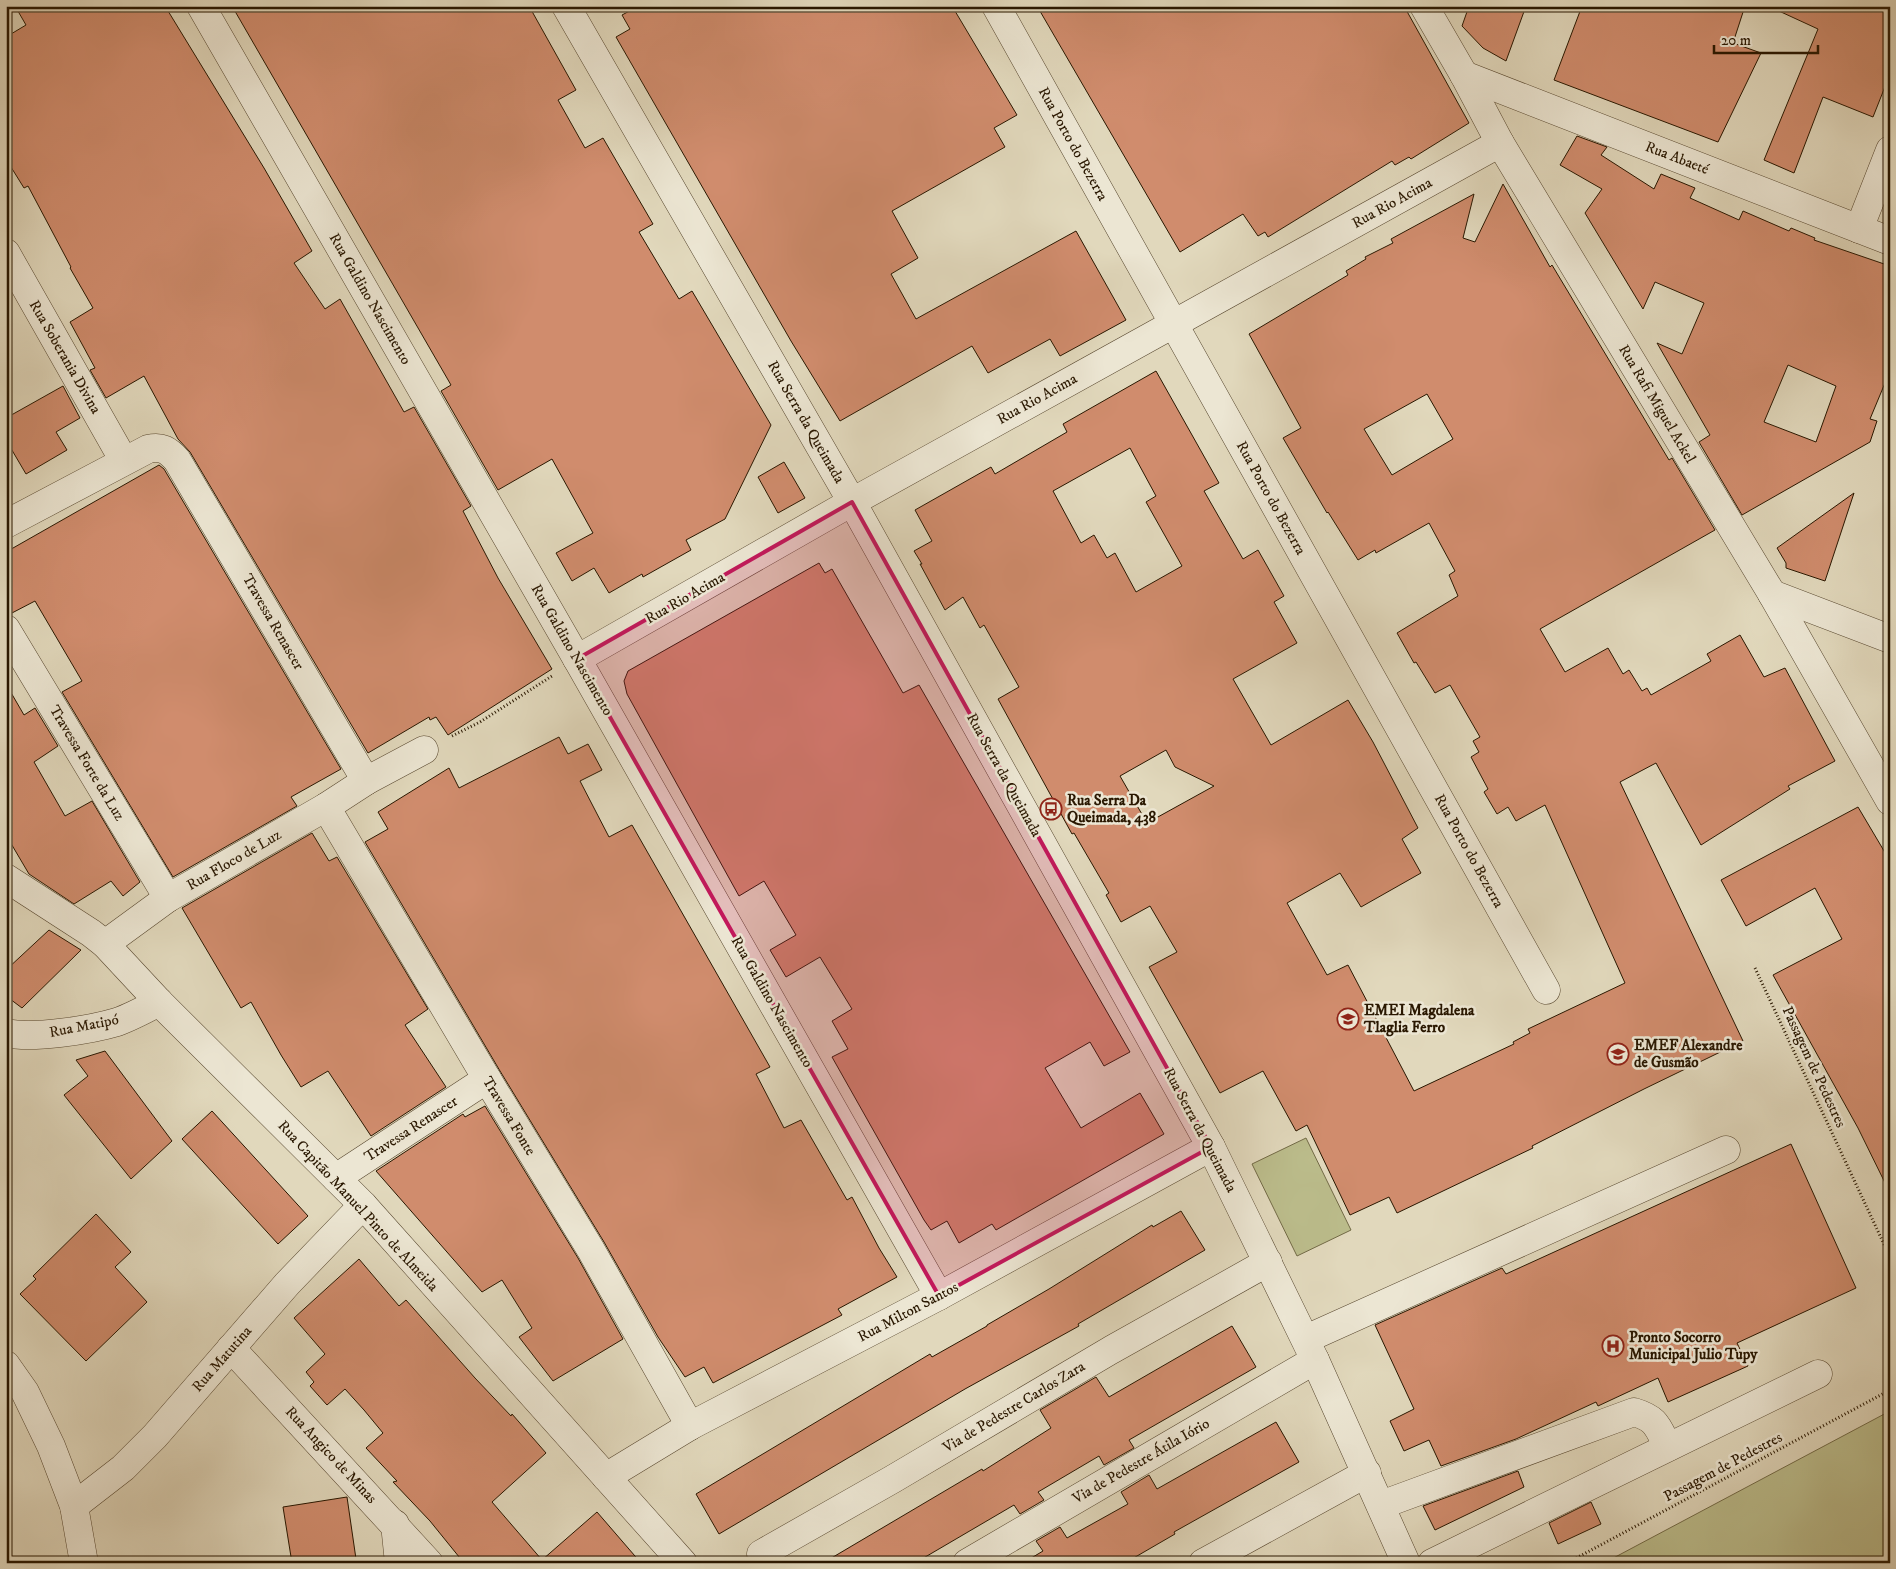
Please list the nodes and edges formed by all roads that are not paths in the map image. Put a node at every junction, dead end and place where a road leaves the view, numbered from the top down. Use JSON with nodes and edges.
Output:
{"nodes":[{"id":1,"x":201,"y":6,"type":"edge"},
{"id":2,"x":566,"y":6,"type":"edge"},
{"id":3,"x":996,"y":6,"type":"edge"},
{"id":4,"x":1424,"y":6,"type":"edge"},
{"id":5,"x":1464,"y":74,"type":"junction"},
{"id":6,"x":1500,"y":143,"type":"junction"},
{"id":7,"x":1890,"y":150,"type":"edge"},
{"id":8,"x":1860,"y":229,"type":"junction"},
{"id":9,"x":1890,"y":241,"type":"edge"},
{"id":10,"x":6,"y":253,"type":"edge"},
{"id":11,"x":1174,"y":323,"type":"junction"},
{"id":12,"x":124,"y":461,"type":"junction"},
{"id":13,"x":852,"y":502,"type":"junction"},
{"id":14,"x":6,"y":524,"type":"edge"},
{"id":15,"x":1772,"y":594,"type":"junction"},
{"id":16,"x":6,"y":629,"type":"edge"},
{"id":17,"x":1890,"y":639,"type":"edge"},
{"id":18,"x":577,"y":659,"type":"junction"},
{"id":19,"x":424,"y":750,"type":"road end"},
{"id":20,"x":366,"y":781,"type":"junction"},
{"id":21,"x":1890,"y":801,"type":"edge"},
{"id":22,"x":326,"y":807,"type":"junction"},
{"id":23,"x":6,"y":878,"type":"edge"},
{"id":24,"x":168,"y":898,"type":"junction"},
{"id":25,"x":105,"y":944,"type":"junction"},
{"id":26,"x":1546,"y":990,"type":"dead end"},
{"id":27,"x":159,"y":1002,"type":"junction"},
{"id":28,"x":6,"y":1033,"type":"edge"},
{"id":29,"x":487,"y":1079,"type":"junction"},
{"id":30,"x":1211,"y":1147,"type":"junction"},
{"id":31,"x":1726,"y":1150,"type":"dead end"},
{"id":32,"x":336,"y":1178,"type":"junction"},
{"id":33,"x":363,"y":1205,"type":"junction"},
{"id":34,"x":1268,"y":1262,"type":"junction"},
{"id":35,"x":939,"y":1296,"type":"junction"},
{"id":36,"x":231,"y":1348,"type":"junction"},
{"id":37,"x":1310,"y":1350,"type":"junction"},
{"id":38,"x":6,"y":1365,"type":"edge"},
{"id":39,"x":1818,"y":1374,"type":"dead end"},
{"id":40,"x":16,"y":1395,"type":"edge"},
{"id":41,"x":690,"y":1426,"type":"junction"},
{"id":42,"x":1668,"y":1447,"type":"junction"},
{"id":43,"x":1367,"y":1473,"type":"junction"},
{"id":44,"x":606,"y":1477,"type":"junction"},
{"id":45,"x":1380,"y":1504,"type":"junction"},
{"id":46,"x":74,"y":1506,"type":"junction"},
{"id":47,"x":395,"y":1524,"type":"junction"},
{"id":48,"x":761,"y":1554,"type":"dead end"},
{"id":49,"x":84,"y":1563,"type":"edge"},
{"id":50,"x":399,"y":1563,"type":"edge"},
{"id":51,"x":429,"y":1563,"type":"edge"},
{"id":52,"x":683,"y":1563,"type":"edge"},
{"id":53,"x":967,"y":1563,"type":"edge"},
{"id":54,"x":1203,"y":1563,"type":"edge"},
{"id":55,"x":1406,"y":1563,"type":"edge"},
{"id":56,"x":1432,"y":1563,"type":"edge"}],
"edges":[{"from":1,"to":18,"type":"street","name":"Rua Galdino Nascimento"},
{"from":2,"to":13,"type":"street","name":"Rua Serra da Queimada"},
{"from":3,"to":11,"type":"street","name":"Rua Porto do Bezerra"},
{"from":4,"to":5,"type":"street","name":"Rua Rafi Miguel Ackel"},
{"from":5,"to":6,"type":"street","name":"Rua Rafi Miguel Ackel"},
{"from":5,"to":8,"type":"street","name":"Rua Abaeté"},
{"from":6,"to":11,"type":"street","name":"Rua Rio Acima"},
{"from":6,"to":15,"type":"street","name":"Rua Rafi Miguel Ackel"},
{"from":7,"to":8,"type":"street"},
{"from":8,"to":9,"type":"street","name":"Rua Abaeté"},
{"from":10,"to":12,"type":"street","name":"Rua Soberania Divina"},
{"from":11,"to":13,"type":"street","name":"Rua Rio Acima"},
{"from":11,"to":26,"type":"street","name":"Rua Porto do Bezerra"},
{"from":12,"to":14,"type":"street"},
{"from":12,"to":20,"type":"street","name":"Travessa Renascer"},
{"from":13,"to":18,"type":"street","name":"Rua Rio Acima"},
{"from":13,"to":30,"type":"street","name":"Rua Serra da Queimada"},
{"from":15,"to":17,"type":"street"},
{"from":15,"to":21,"type":"street","name":"Rua Rafi Miguel Ackel"},
{"from":16,"to":24,"type":"street","name":"Travessa Forte da Luz"},
{"from":18,"to":35,"type":"street","name":"Rua Galdino Nascimento"},
{"from":19,"to":20,"type":"street"},
{"from":20,"to":22,"type":"street","name":"Rua Floco de Luz"},
{"from":22,"to":24,"type":"street","name":"Rua Floco de Luz"},
{"from":22,"to":29,"type":"street","name":"Travessa Fonte"},
{"from":23,"to":25,"type":"street","name":"Rua Capitão Manuel Pinto de Almeida"},
{"from":24,"to":25,"type":"street","name":"Rua Floco de Luz"},
{"from":25,"to":27,"type":"street","name":"Rua Capitão Manuel Pinto de Almeida"},
{"from":27,"to":28,"type":"street","name":"Rua Matipó"},
{"from":27,"to":32,"type":"street","name":"Rua Capitão Manuel Pinto de Almeida"},
{"from":29,"to":32,"type":"street","name":"Travessa Renascer"},
{"from":29,"to":41,"type":"street","name":"Travessa Fonte"},
{"from":30,"to":34,"type":"street","name":"Rua Serra da Queimada"},
{"from":30,"to":35,"type":"street","name":"Rua Milton Santos"},
{"from":31,"to":37,"type":"street","name":"Via de Pedestre Átila Iório"},
{"from":32,"to":33,"type":"street","name":"Rua Capitão Manuel Pinto de Almeida"},
{"from":33,"to":36,"type":"street","name":"Rua Matutina"},
{"from":33,"to":44,"type":"street","name":"Rua Capitão Manuel Pinto de Almeida"},
{"from":34,"to":37,"type":"street","name":"Rua Serra da Queimada"},
{"from":34,"to":48,"type":"street","name":"Via de Pedestre Carlos Zara"},
{"from":35,"to":41,"type":"street","name":"Rua Milton Santos"},
{"from":36,"to":46,"type":"street","name":"Rua Matutina"},
{"from":36,"to":47,"type":"street","name":"Rua Angico de Minas"},
{"from":37,"to":43,"type":"street","name":"Rua Serra da Queimada"},
{"from":37,"to":53,"type":"street","name":"Via de Pedestre Átila Iório"},
{"from":38,"to":40,"type":"street"},
{"from":39,"to":42,"type":"street"},
{"from":40,"to":46,"type":"street"},
{"from":41,"to":44,"type":"street","name":"Rua Milton Santos"},
{"from":42,"to":45,"type":"street"},
{"from":42,"to":56,"type":"street"},
{"from":43,"to":45,"type":"street","name":"Rua Serra da Queimada"},
{"from":43,"to":54,"type":"street"},
{"from":44,"to":52,"type":"street","name":"Rua Capitão Manuel Pinto de Almeida"},
{"from":45,"to":55,"type":"street","name":"Rua Serra da Queimada"},
{"from":46,"to":49,"type":"street"},
{"from":47,"to":50,"type":"street"},
{"from":47,"to":51,"type":"street","name":"Rua Angico de Minas"}]}
